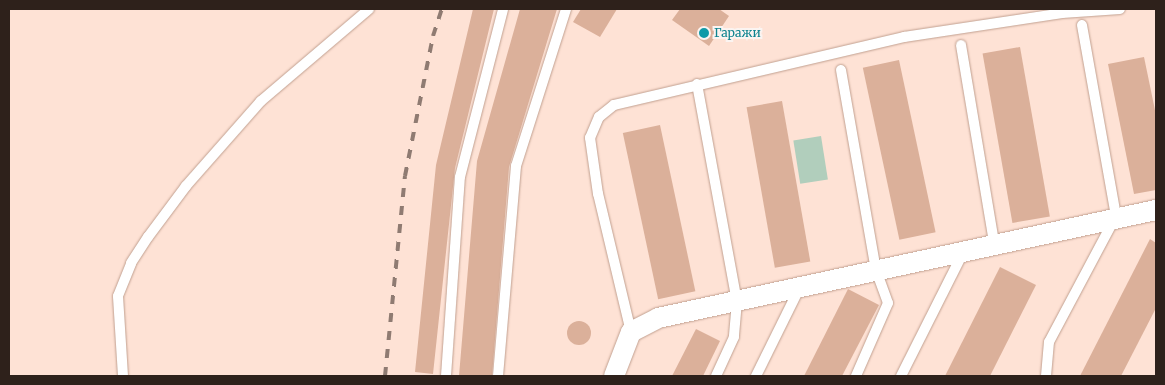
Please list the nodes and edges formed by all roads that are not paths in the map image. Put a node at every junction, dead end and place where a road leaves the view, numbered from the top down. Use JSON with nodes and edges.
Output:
{"nodes":[{"id":1,"x":370,"y":9,"type":"edge"},
{"id":2,"x":503,"y":9,"type":"edge"},
{"id":3,"x":566,"y":9,"type":"edge"},
{"id":4,"x":1120,"y":9,"type":"edge"},
{"id":5,"x":1081,"y":10,"type":"edge"},
{"id":6,"x":1082,"y":25,"type":"dead end"},
{"id":7,"x":961,"y":46,"type":"dead end"},
{"id":8,"x":842,"y":70,"type":"dead end"},
{"id":9,"x":697,"y":84,"type":"junction"},
{"id":10,"x":1156,"y":210,"type":"edge"},
{"id":11,"x":1116,"y":216,"type":"junction"},
{"id":12,"x":994,"y":243,"type":"junction"},
{"id":13,"x":964,"y":250,"type":"junction"},
{"id":14,"x":876,"y":270,"type":"junction"},
{"id":15,"x":800,"y":286,"type":"junction"},
{"id":16,"x":737,"y":301,"type":"junction"},
{"id":17,"x":631,"y":332,"type":"junction"},
{"id":18,"x":123,"y":376,"type":"edge"},
{"id":19,"x":446,"y":376,"type":"edge"},
{"id":20,"x":498,"y":376,"type":"edge"},
{"id":21,"x":614,"y":376,"type":"edge"},
{"id":22,"x":716,"y":376,"type":"edge"},
{"id":23,"x":756,"y":376,"type":"edge"},
{"id":24,"x":856,"y":376,"type":"edge"},
{"id":25,"x":900,"y":376,"type":"edge"},
{"id":26,"x":1046,"y":376,"type":"edge"}],
"edges":[{"from":1,"to":18,"type":"lane"},
{"from":2,"to":19,"type":"lane"},
{"from":3,"to":20,"type":"lane"},
{"from":4,"to":5,"type":"lane"},
{"from":5,"to":9,"type":"lane"},
{"from":6,"to":11,"type":"lane"},
{"from":7,"to":12,"type":"lane"},
{"from":8,"to":14,"type":"lane"},
{"from":9,"to":16,"type":"lane"},
{"from":9,"to":17,"type":"lane"},
{"from":10,"to":11,"type":"street"},
{"from":11,"to":12,"type":"street"},
{"from":11,"to":26,"type":"lane"},
{"from":12,"to":13,"type":"street"},
{"from":13,"to":14,"type":"street"},
{"from":13,"to":25,"type":"lane"},
{"from":14,"to":15,"type":"street"},
{"from":14,"to":24,"type":"lane"},
{"from":15,"to":16,"type":"street"},
{"from":15,"to":23,"type":"lane"},
{"from":16,"to":17,"type":"street"},
{"from":16,"to":22,"type":"lane"},
{"from":17,"to":21,"type":"street"}]}
